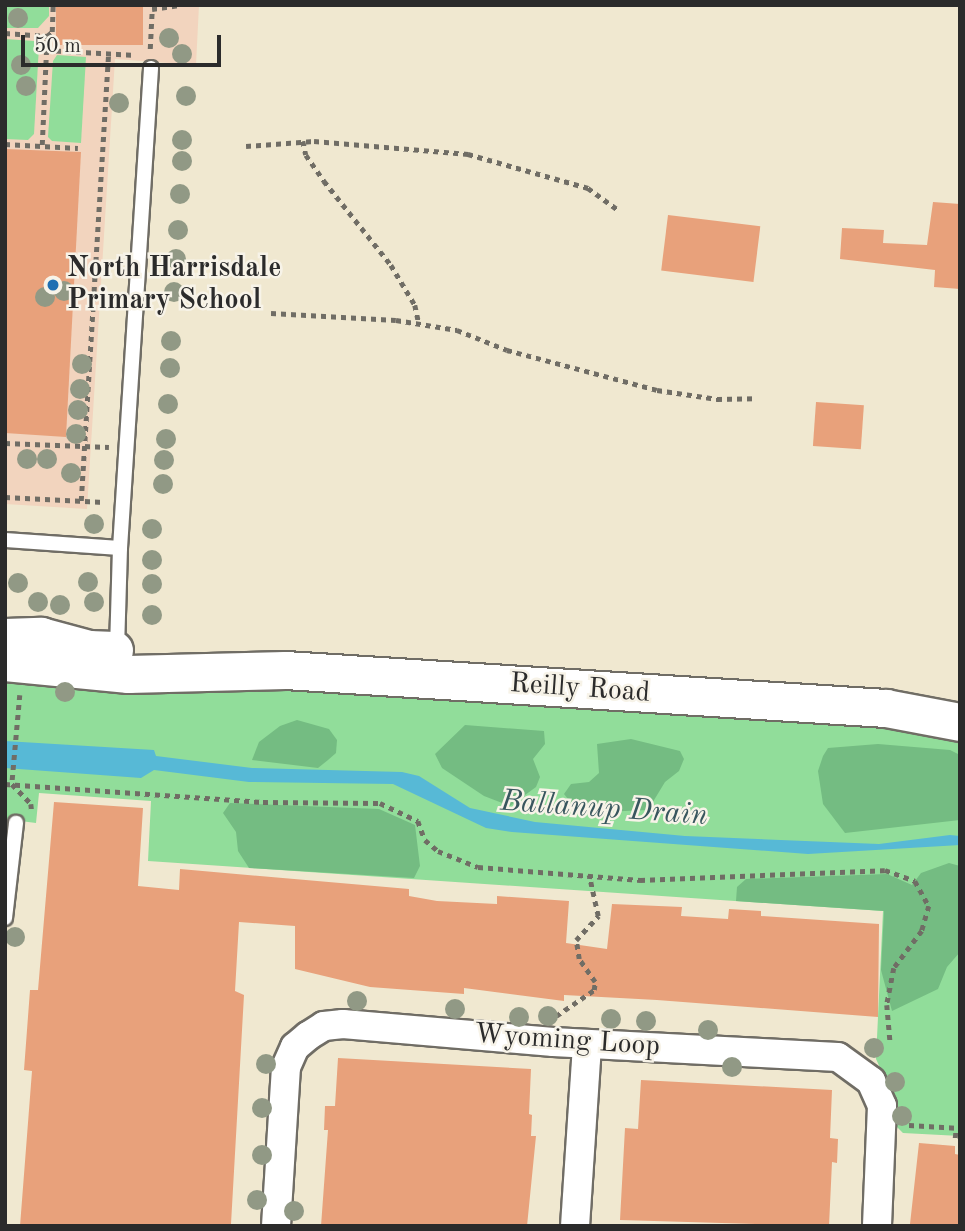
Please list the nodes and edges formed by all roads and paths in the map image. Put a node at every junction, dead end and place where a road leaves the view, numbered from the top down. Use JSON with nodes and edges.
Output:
{"nodes":[{"id":1,"x":54,"y":5,"type":"edge"},
{"id":2,"x":180,"y":5,"type":"edge"},
{"id":3,"x":5,"y":33,"type":"edge"},
{"id":4,"x":47,"y":36,"type":"junction"},
{"id":5,"x":46,"y":50,"type":"junction"},
{"id":6,"x":108,"y":54,"type":"junction"},
{"id":7,"x":151,"y":68,"type":"dead end"},
{"id":8,"x":303,"y":141,"type":"junction"},
{"id":9,"x":5,"y":144,"type":"edge"},
{"id":10,"x":42,"y":145,"type":"junction"},
{"id":11,"x":246,"y":146,"type":"dead end"},
{"id":12,"x":78,"y":148,"type":"dead end"},
{"id":13,"x":620,"y":211,"type":"dead end"},
{"id":14,"x":271,"y":313,"type":"dead end"},
{"id":15,"x":419,"y":324,"type":"junction"},
{"id":16,"x":756,"y":398,"type":"dead end"},
{"id":17,"x":5,"y":443,"type":"edge"},
{"id":18,"x":84,"y":446,"type":"junction"},
{"id":19,"x":127,"y":447,"type":"junction"},
{"id":20,"x":5,"y":497,"type":"edge"},
{"id":21,"x":81,"y":501,"type":"junction"},
{"id":22,"x":105,"y":502,"type":"dead end"},
{"id":23,"x":5,"y":540,"type":"edge"},
{"id":24,"x":120,"y":548,"type":"junction"},
{"id":25,"x":5,"y":637,"type":"edge"},
{"id":26,"x":117,"y":650,"type":"junction"},
{"id":27,"x":5,"y":663,"type":"edge"},
{"id":28,"x":275,"y":670,"type":"junction"},
{"id":29,"x":20,"y":695,"type":"dead end"},
{"id":30,"x":960,"y":696,"type":"edge"},
{"id":31,"x":886,"y":708,"type":"junction"},
{"id":32,"x":960,"y":722,"type":"edge"},
{"id":33,"x":8,"y":784,"type":"edge"},
{"id":34,"x":24,"y":797,"type":"dead end"},
{"id":35,"x":16,"y":823,"type":"dead end"},
{"id":36,"x":589,"y":875,"type":"junction"},
{"id":37,"x":5,"y":918,"type":"edge"},
{"id":38,"x":554,"y":1020,"type":"dead end"},
{"id":39,"x":890,"y":1043,"type":"dead end"},
{"id":40,"x":587,"y":1044,"type":"junction"},
{"id":41,"x":909,"y":1125,"type":"dead end"},
{"id":42,"x":958,"y":1128,"type":"edge"},
{"id":43,"x":955,"y":1138,"type":"dead end"},
{"id":44,"x":276,"y":1226,"type":"edge"},
{"id":45,"x":575,"y":1226,"type":"edge"},
{"id":46,"x":877,"y":1226,"type":"edge"}],
"edges":[{"from":1,"to":4,"type":"path"},
{"from":2,"to":6,"type":"path"},
{"from":3,"to":4,"type":"path"},
{"from":4,"to":5,"type":"path"},
{"from":5,"to":6,"type":"path"},
{"from":5,"to":10,"type":"path"},
{"from":6,"to":18,"type":"path"},
{"from":7,"to":19,"type":"lane"},
{"from":8,"to":11,"type":"path"},
{"from":8,"to":13,"type":"path"},
{"from":8,"to":15,"type":"path"},
{"from":9,"to":10,"type":"path"},
{"from":10,"to":12,"type":"path"},
{"from":14,"to":15,"type":"path"},
{"from":15,"to":16,"type":"path"},
{"from":17,"to":18,"type":"path"},
{"from":18,"to":19,"type":"path"},
{"from":18,"to":21,"type":"path"},
{"from":19,"to":24,"type":"lane"},
{"from":20,"to":21,"type":"path"},
{"from":21,"to":22,"type":"path"},
{"from":23,"to":24,"type":"lane"},
{"from":24,"to":26,"type":"lane"},
{"from":25,"to":26,"type":"street","name":"Reilly Road"},
{"from":26,"to":28,"type":"street","name":"Reilly Road"},
{"from":27,"to":28,"type":"street","name":"Reilly Road"},
{"from":28,"to":31,"type":"street","name":"Reilly Road"},
{"from":29,"to":33,"type":"path"},
{"from":30,"to":31,"type":"street","name":"Reilly Road"},
{"from":31,"to":32,"type":"street","name":"Reilly Road"},
{"from":33,"to":34,"type":"path"},
{"from":33,"to":36,"type":"path"},
{"from":35,"to":37,"type":"lane"},
{"from":36,"to":38,"type":"path"},
{"from":36,"to":39,"type":"path"},
{"from":40,"to":44,"type":"street","name":"Wyoming Loop"},
{"from":40,"to":45,"type":"street"},
{"from":40,"to":46,"type":"street","name":"Wyoming Loop"},
{"from":41,"to":42,"type":"path"},
{"from":42,"to":43,"type":"path"}]}
